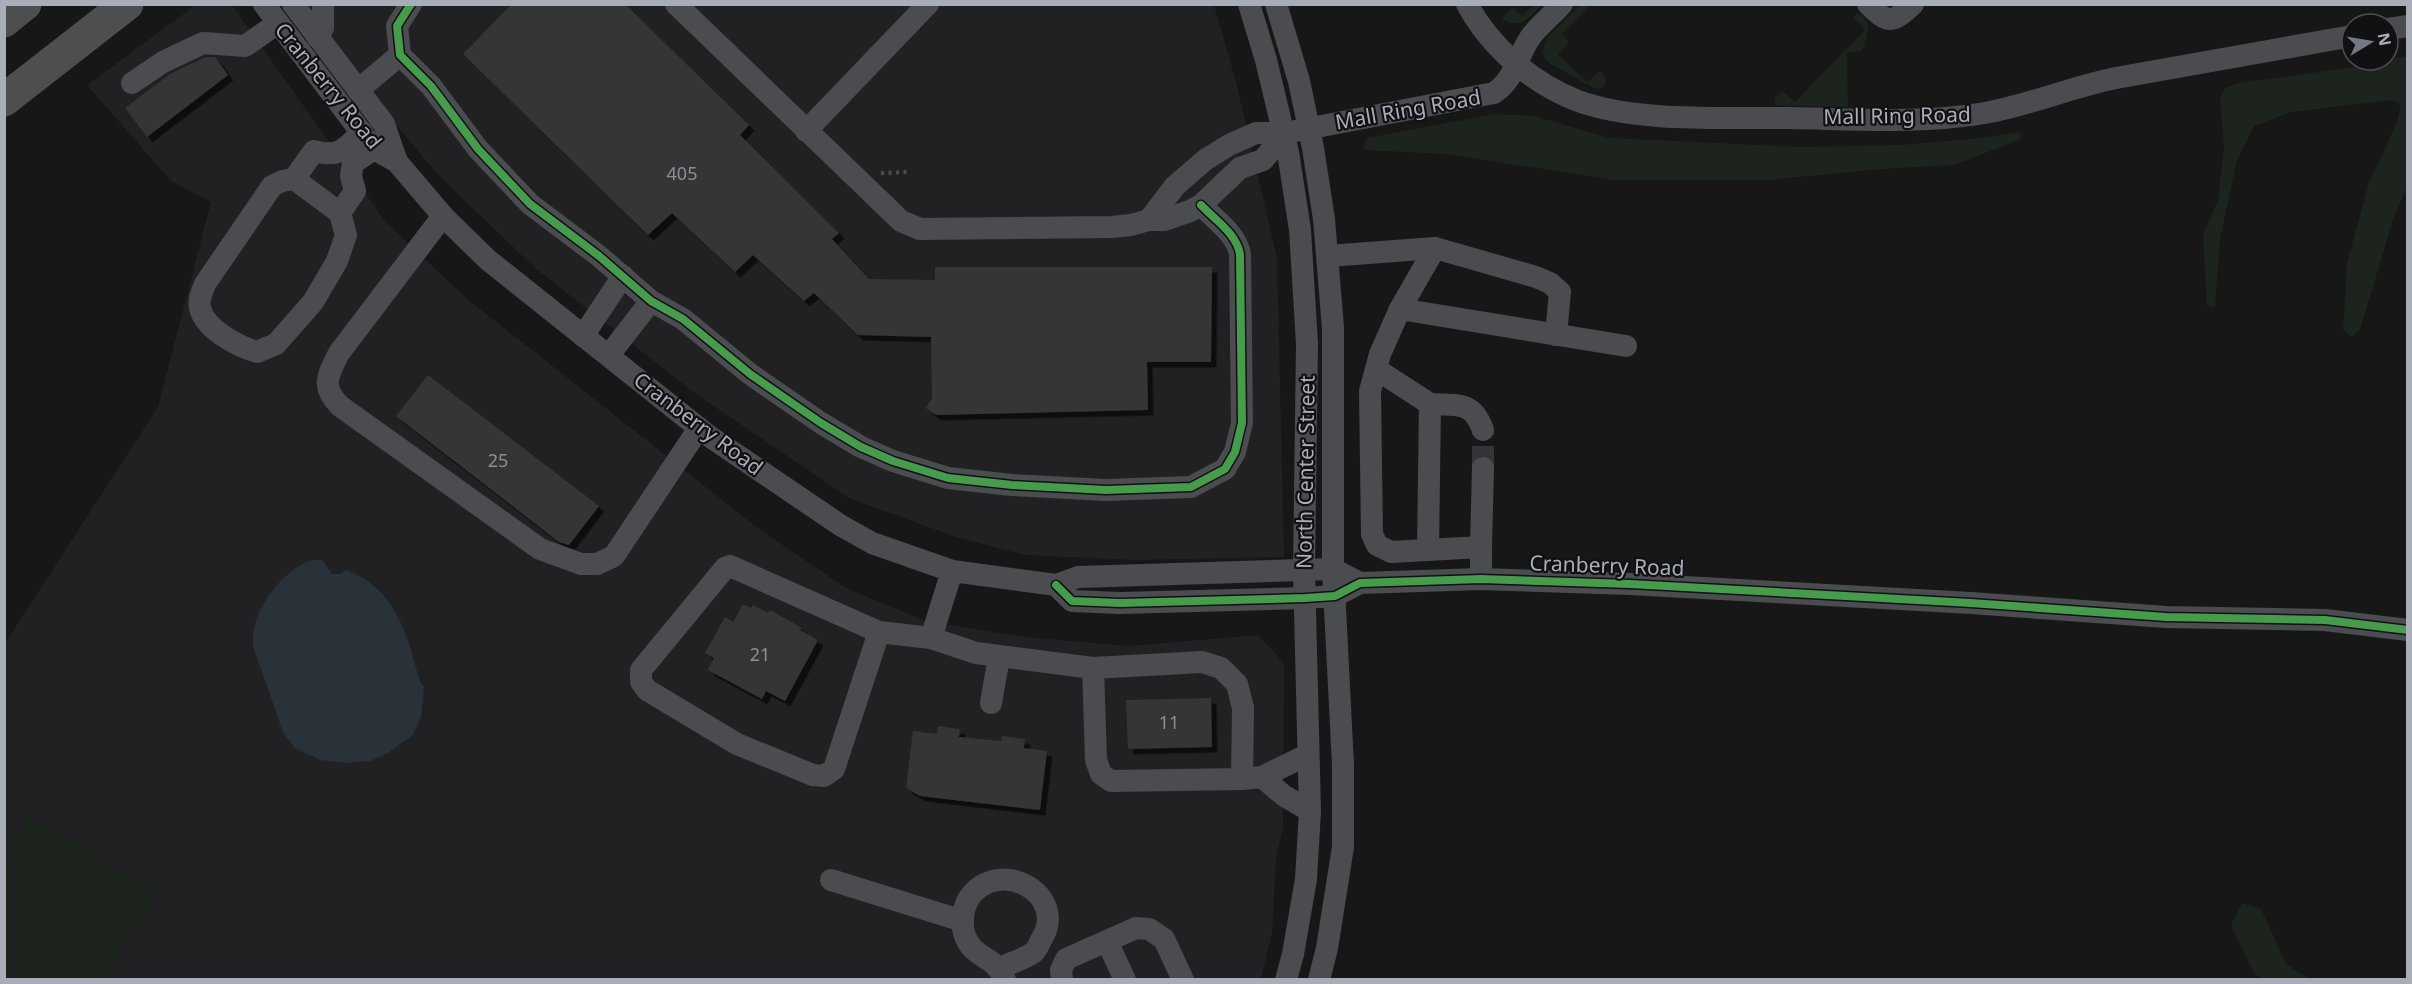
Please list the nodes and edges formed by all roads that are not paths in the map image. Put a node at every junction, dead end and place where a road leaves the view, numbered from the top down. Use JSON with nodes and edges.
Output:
{"nodes":[{"id":1,"x":25,"y":4,"type":"edge"},
{"id":2,"x":127,"y":4,"type":"edge"},
{"id":3,"x":264,"y":4,"type":"edge"},
{"id":4,"x":293,"y":4,"type":"edge"},
{"id":5,"x":323,"y":4,"type":"edge"},
{"id":6,"x":411,"y":4,"type":"edge"},
{"id":7,"x":676,"y":4,"type":"edge"},
{"id":8,"x":928,"y":4,"type":"edge"},
{"id":9,"x":1249,"y":4,"type":"edge"},
{"id":10,"x":1276,"y":4,"type":"edge"},
{"id":11,"x":1467,"y":4,"type":"edge"},
{"id":12,"x":1562,"y":4,"type":"edge"},
{"id":13,"x":1868,"y":4,"type":"edge"},
{"id":14,"x":1913,"y":4,"type":"edge"},
{"id":15,"x":4,"y":21,"type":"edge"},
{"id":16,"x":278,"y":23,"type":"junction"},
{"id":17,"x":318,"y":38,"type":"junction"},
{"id":18,"x":2340,"y":38,"type":"edge"},
{"id":19,"x":400,"y":55,"type":"junction"},
{"id":20,"x":1517,"y":65,"type":"junction"},
{"id":21,"x":132,"y":83,"type":"dead end"},
{"id":22,"x":358,"y":90,"type":"junction"},
{"id":23,"x":4,"y":100,"type":"edge"},
{"id":24,"x":1309,"y":128,"type":"junction"},
{"id":25,"x":806,"y":131,"type":"junction"},
{"id":26,"x":1285,"y":133,"type":"junction"},
{"id":27,"x":368,"y":141,"type":"junction"},
{"id":28,"x":397,"y":162,"type":"junction"},
{"id":29,"x":294,"y":179,"type":"junction"},
{"id":30,"x":1201,"y":205,"type":"junction"},
{"id":31,"x":340,"y":213,"type":"junction"},
{"id":32,"x":443,"y":216,"type":"junction"},
{"id":33,"x":1149,"y":220,"type":"junction"},
{"id":34,"x":1435,"y":248,"type":"junction"},
{"id":35,"x":1328,"y":256,"type":"junction"},
{"id":36,"x":623,"y":276,"type":"junction"},
{"id":37,"x":651,"y":301,"type":"junction"},
{"id":38,"x":1400,"y":309,"type":"junction"},
{"id":39,"x":1556,"y":335,"type":"junction"},
{"id":40,"x":583,"y":336,"type":"junction"},
{"id":41,"x":1626,"y":346,"type":"dead end"},
{"id":42,"x":609,"y":356,"type":"junction"},
{"id":43,"x":1376,"y":369,"type":"junction"},
{"id":44,"x":1430,"y":404,"type":"junction"},
{"id":45,"x":699,"y":428,"type":"junction"},
{"id":46,"x":1484,"y":430,"type":"tunnel mouth"},
{"id":47,"x":1483,"y":468,"type":"tunnel mouth"},
{"id":48,"x":1481,"y":547,"type":"junction"},
{"id":49,"x":1428,"y":550,"type":"junction"},
{"id":50,"x":1333,"y":569,"type":"junction"},
{"id":51,"x":1304,"y":570,"type":"junction"},
{"id":52,"x":952,"y":571,"type":"junction"},
{"id":53,"x":1481,"y":579,"type":"junction"},
{"id":54,"x":1360,"y":584,"type":"junction"},
{"id":55,"x":1056,"y":585,"type":"junction"},
{"id":56,"x":1335,"y":596,"type":"junction"},
{"id":57,"x":1305,"y":598,"type":"junction"},
{"id":58,"x":2408,"y":630,"type":"edge"},
{"id":59,"x":879,"y":632,"type":"junction"},
{"id":60,"x":931,"y":638,"type":"junction"},
{"id":61,"x":999,"y":657,"type":"junction"},
{"id":62,"x":1093,"y":668,"type":"junction"},
{"id":63,"x":991,"y":703,"type":"dead end"},
{"id":64,"x":1307,"y":755,"type":"junction"},
{"id":65,"x":1252,"y":778,"type":"junction"},
{"id":66,"x":1310,"y":811,"type":"junction"},
{"id":67,"x":831,"y":880,"type":"dead end"},
{"id":68,"x":963,"y":921,"type":"junction"},
{"id":69,"x":1107,"y":941,"type":"junction"},
{"id":70,"x":1003,"y":974,"type":"edge"},
{"id":71,"x":1062,"y":980,"type":"edge"},
{"id":72,"x":1125,"y":980,"type":"edge"},
{"id":73,"x":1183,"y":980,"type":"edge"},
{"id":74,"x":1286,"y":980,"type":"edge"},
{"id":75,"x":1319,"y":980,"type":"edge"}],
"edges":[{"from":1,"to":15,"type":"highway"},
{"from":2,"to":23,"type":"highway"},
{"from":3,"to":16,"type":"street","name":"Cranberry Road"},
{"from":4,"to":17,"type":"street","name":"Cranberry Road"},
{"from":5,"to":17,"type":"street"},
{"from":6,"to":19,"type":"street"},
{"from":7,"to":25,"type":"street"},
{"from":8,"to":25,"type":"street"},
{"from":9,"to":26,"type":"street","name":"North Center Street"},
{"from":10,"to":24,"type":"street","name":"North Center Street"},
{"from":11,"to":20,"type":"street","name":"Mall Ring Road"},
{"from":12,"to":20,"type":"street"},
{"from":13,"to":14,"type":"street"},
{"from":16,"to":21,"type":"street"},
{"from":16,"to":27,"type":"street","name":"Cranberry Road"},
{"from":17,"to":22,"type":"street","name":"Cranberry Road"},
{"from":18,"to":20,"type":"street","name":"Mall Ring Road"},
{"from":19,"to":22,"type":"street"},
{"from":19,"to":36,"type":"street"},
{"from":20,"to":24,"type":"street","name":"Mall Ring Road"},
{"from":22,"to":28,"type":"street","name":"Cranberry Road"},
{"from":24,"to":26,"type":"street","name":"Mall Ring Road"},
{"from":24,"to":35,"type":"street","name":"North Center Street"},
{"from":25,"to":33,"type":"street"},
{"from":26,"to":30,"type":"street"},
{"from":26,"to":33,"type":"street","name":"Mall Ring Road"},
{"from":26,"to":51,"type":"street","name":"North Center Street"},
{"from":27,"to":28,"type":"street","name":"Cranberry Road"},
{"from":27,"to":29,"type":"street"},
{"from":27,"to":31,"type":"street"},
{"from":28,"to":32,"type":"street","name":"Cranberry Road"},
{"from":29,"to":31,"type":"street"},
{"from":29,"to":31,"type":"street"},
{"from":30,"to":33,"type":"street"},
{"from":30,"to":37,"type":"street"},
{"from":32,"to":40,"type":"street","name":"Cranberry Road"},
{"from":32,"to":45,"type":"street"},
{"from":34,"to":35,"type":"street"},
{"from":34,"to":38,"type":"street"},
{"from":34,"to":39,"type":"street"},
{"from":35,"to":50,"type":"street","name":"North Center Street"},
{"from":36,"to":37,"type":"street"},
{"from":36,"to":40,"type":"street"},
{"from":37,"to":42,"type":"street"},
{"from":38,"to":39,"type":"street"},
{"from":38,"to":43,"type":"street"},
{"from":39,"to":41,"type":"street"},
{"from":40,"to":42,"type":"street","name":"Cranberry Road"},
{"from":42,"to":45,"type":"street","name":"Cranberry Road"},
{"from":43,"to":44,"type":"street"},
{"from":43,"to":49,"type":"street"},
{"from":44,"to":46,"type":"street"},
{"from":44,"to":49,"type":"street"},
{"from":45,"to":52,"type":"street","name":"Cranberry Road"},
{"from":47,"to":48,"type":"street"},
{"from":48,"to":49,"type":"street"},
{"from":48,"to":53,"type":"street"},
{"from":50,"to":51,"type":"street","name":"Cranberry Road"},
{"from":50,"to":54,"type":"street"},
{"from":50,"to":56,"type":"street","name":"North Center Street"},
{"from":51,"to":55,"type":"street","name":"Cranberry Road"},
{"from":51,"to":57,"type":"street","name":"North Center Street"},
{"from":52,"to":55,"type":"street","name":"Cranberry Road"},
{"from":52,"to":60,"type":"street"},
{"from":53,"to":54,"type":"street","name":"Cranberry Road"},
{"from":53,"to":58,"type":"street","name":"Cranberry Road"},
{"from":54,"to":56,"type":"street","name":"Cranberry Road"},
{"from":55,"to":57,"type":"street","name":"Cranberry Road"},
{"from":56,"to":57,"type":"street","name":"Cranberry Road"},
{"from":56,"to":75,"type":"street","name":"North Center Street"},
{"from":57,"to":64,"type":"street","name":"North Center Street"},
{"from":59,"to":59,"type":"street"},
{"from":59,"to":60,"type":"street"},
{"from":60,"to":61,"type":"street"},
{"from":61,"to":62,"type":"street"},
{"from":61,"to":63,"type":"street"},
{"from":62,"to":65,"type":"street"},
{"from":62,"to":65,"type":"street"},
{"from":64,"to":65,"type":"street"},
{"from":64,"to":66,"type":"street","name":"North Center Street"},
{"from":65,"to":66,"type":"street"},
{"from":66,"to":74,"type":"street","name":"North Center Street"},
{"from":67,"to":68,"type":"street"},
{"from":68,"to":70,"type":"street"},
{"from":68,"to":70,"type":"street"},
{"from":69,"to":71,"type":"street"},
{"from":69,"to":72,"type":"street"},
{"from":69,"to":73,"type":"street"}]}
